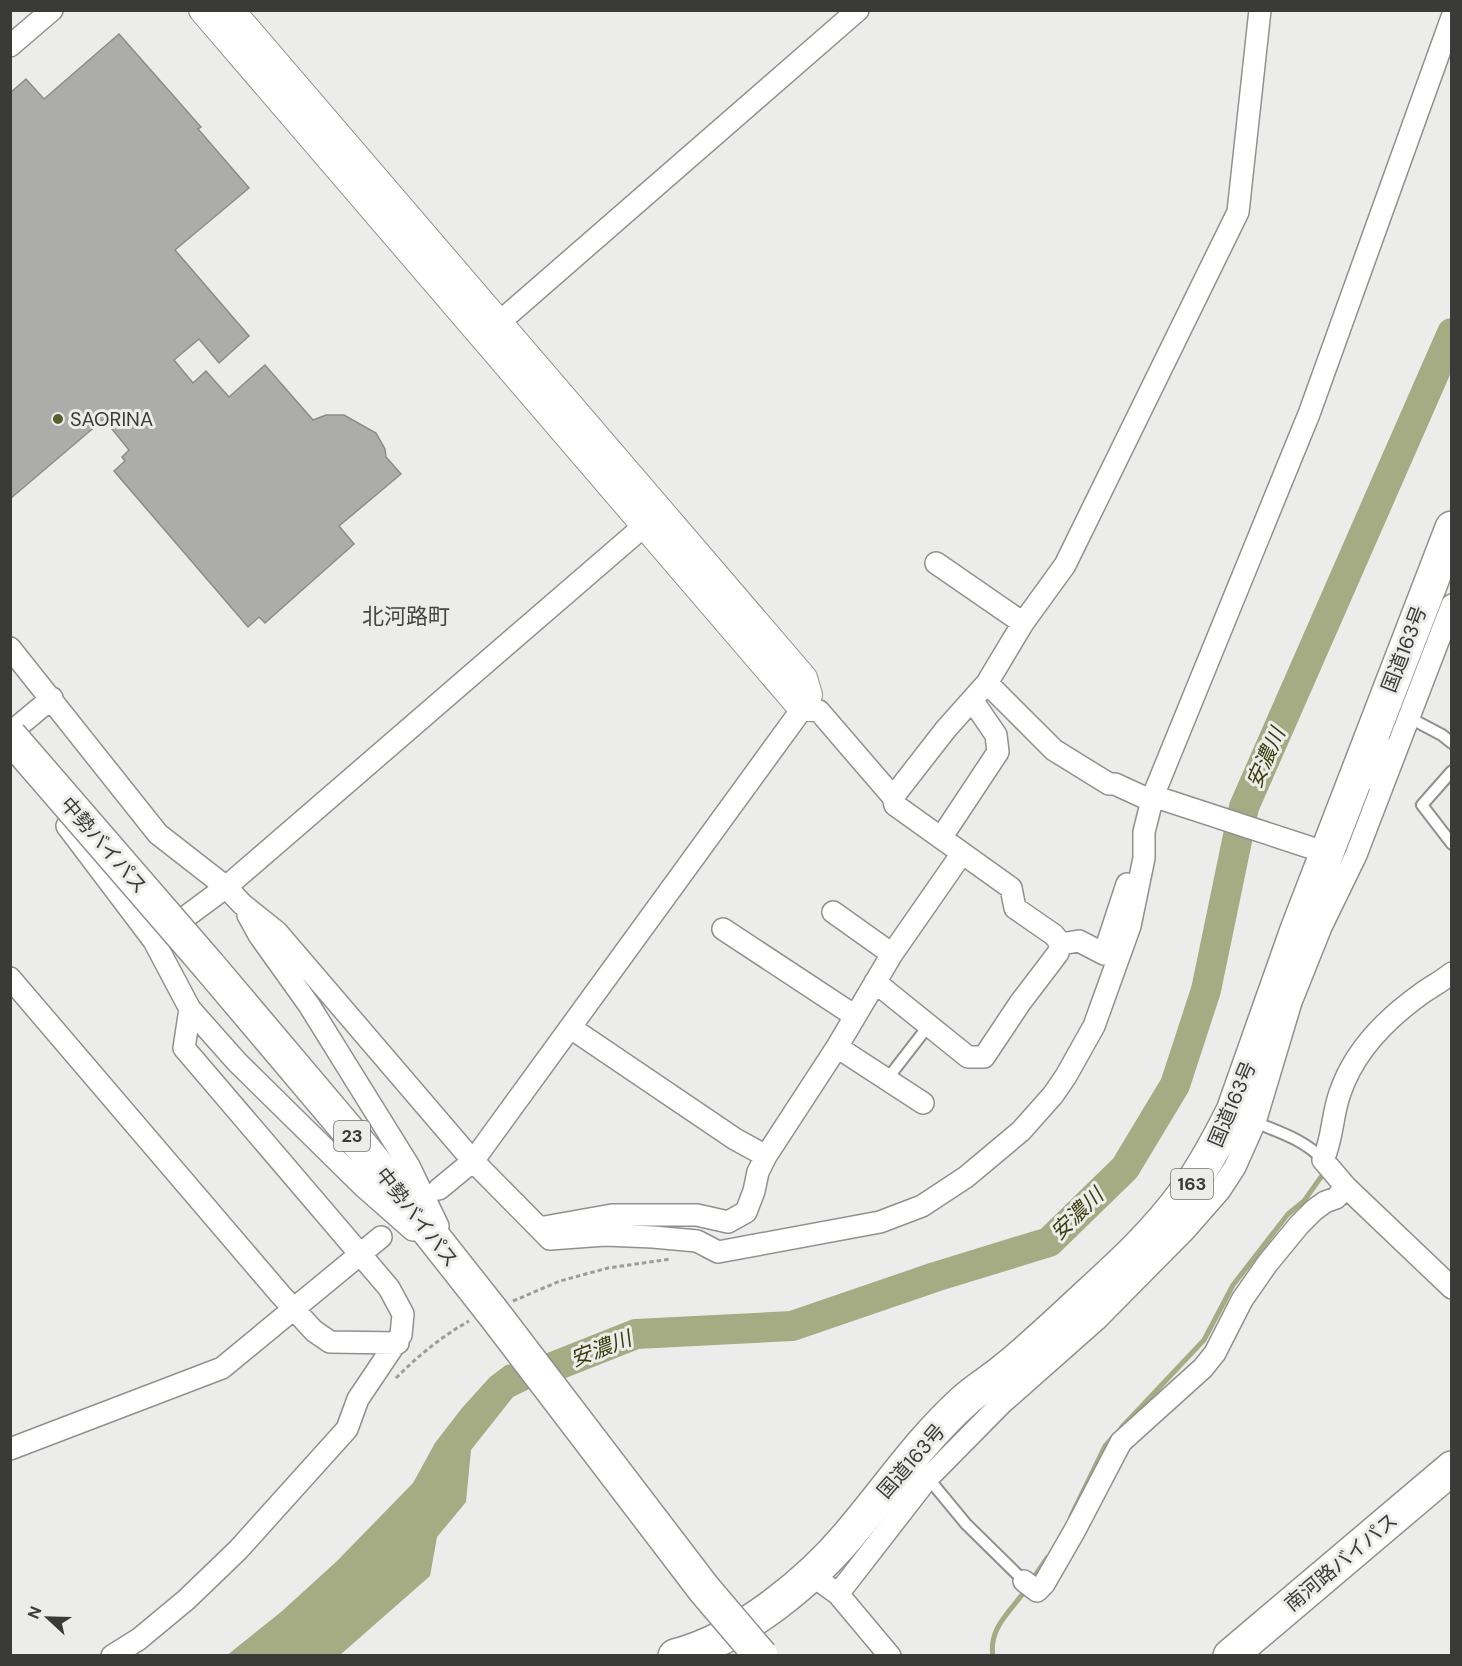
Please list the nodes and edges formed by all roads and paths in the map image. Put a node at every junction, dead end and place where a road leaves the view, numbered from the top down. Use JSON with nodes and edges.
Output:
{"nodes":[{"id":1,"x":52,"y":10,"type":"edge"},
{"id":2,"x":202,"y":10,"type":"edge"},
{"id":3,"x":231,"y":10,"type":"edge"},
{"id":4,"x":858,"y":10,"type":"edge"},
{"id":5,"x":1260,"y":10,"type":"edge"},
{"id":6,"x":1452,"y":17,"type":"edge"},
{"id":7,"x":10,"y":46,"type":"edge"},
{"id":8,"x":490,"y":329,"type":"junction"},
{"id":9,"x":644,"y":526,"type":"junction"},
{"id":10,"x":1452,"y":528,"type":"edge"},
{"id":11,"x":936,"y":563,"type":"dead end"},
{"id":12,"x":1452,"y":605,"type":"edge"},
{"id":13,"x":1023,"y":623,"type":"junction"},
{"id":14,"x":10,"y":648,"type":"edge"},
{"id":15,"x":987,"y":684,"type":"junction"},
{"id":16,"x":52,"y":698,"type":"junction"},
{"id":17,"x":972,"y":700,"type":"junction"},
{"id":18,"x":802,"y":709,"type":"junction"},
{"id":19,"x":1404,"y":727,"type":"junction"},
{"id":20,"x":10,"y":734,"type":"edge"},
{"id":21,"x":1452,"y":742,"type":"edge"},
{"id":22,"x":10,"y":759,"type":"edge"},
{"id":23,"x":1452,"y":771,"type":"edge"},
{"id":24,"x":1366,"y":794,"type":"dead end"},
{"id":25,"x":893,"y":797,"type":"junction"},
{"id":26,"x":1155,"y":798,"type":"junction"},
{"id":27,"x":1144,"y":832,"type":"junction"},
{"id":28,"x":941,"y":838,"type":"junction"},
{"id":29,"x":1452,"y":844,"type":"edge"},
{"id":30,"x":960,"y":852,"type":"junction"},
{"id":31,"x":1323,"y":857,"type":"junction"},
{"id":32,"x":226,"y":887,"type":"junction"},
{"id":33,"x":242,"y":904,"type":"junction"},
{"id":34,"x":833,"y":912,"type":"dead end"},
{"id":35,"x":723,"y":930,"type":"dead end"},
{"id":36,"x":154,"y":940,"type":"junction"},
{"id":37,"x":1061,"y":944,"type":"junction"},
{"id":38,"x":892,"y":954,"type":"junction"},
{"id":39,"x":1452,"y":973,"type":"edge"},
{"id":40,"x":10,"y":978,"type":"edge"},
{"id":41,"x":875,"y":982,"type":"junction"},
{"id":42,"x":190,"y":1009,"type":"junction"},
{"id":43,"x":855,"y":1016,"type":"junction"},
{"id":44,"x":929,"y":1025,"type":"junction"},
{"id":45,"x":571,"y":1028,"type":"junction"},
{"id":46,"x":837,"y":1047,"type":"junction"},
{"id":47,"x":888,"y":1078,"type":"junction"},
{"id":48,"x":923,"y":1103,"type":"dead end"},
{"id":49,"x":1255,"y":1122,"type":"junction"},
{"id":50,"x":766,"y":1156,"type":"junction"},
{"id":51,"x":1323,"y":1160,"type":"junction"},
{"id":52,"x":473,"y":1161,"type":"junction"},
{"id":53,"x":1346,"y":1187,"type":"junction"},
{"id":54,"x":439,"y":1189,"type":"dead end"},
{"id":55,"x":538,"y":1228,"type":"junction"},
{"id":56,"x":381,"y":1237,"type":"dead end"},
{"id":57,"x":360,"y":1254,"type":"junction"},
{"id":58,"x":674,"y":1258,"type":"dead end"},
{"id":59,"x":459,"y":1270,"type":"junction"},
{"id":60,"x":1452,"y":1288,"type":"edge"},
{"id":61,"x":294,"y":1308,"type":"junction"},
{"id":62,"x":491,"y":1310,"type":"junction"},
{"id":63,"x":398,"y":1342,"type":"junction"},
{"id":64,"x":393,"y":1381,"type":"dead end"},
{"id":65,"x":10,"y":1449,"type":"edge"},
{"id":66,"x":1452,"y":1468,"type":"edge"},
{"id":67,"x":928,"y":1478,"type":"junction"},
{"id":68,"x":810,"y":1574,"type":"junction"},
{"id":69,"x":1030,"y":1586,"type":"joint"},
{"id":70,"x":838,"y":1594,"type":"junction"},
{"id":71,"x":112,"y":1656,"type":"edge"},
{"id":72,"x":675,"y":1656,"type":"edge"},
{"id":73,"x":761,"y":1656,"type":"edge"},
{"id":74,"x":890,"y":1656,"type":"edge"},
{"id":75,"x":1230,"y":1656,"type":"edge"}],
"edges":[{"from":1,"to":7,"type":"street"},
{"from":2,"to":8,"type":"street"},
{"from":3,"to":8,"type":"street"},
{"from":4,"to":8,"type":"street"},
{"from":5,"to":13,"type":"street"},
{"from":6,"to":26,"type":"street"},
{"from":8,"to":9,"type":"street"},
{"from":8,"to":18,"type":"street"},
{"from":9,"to":18,"type":"street"},
{"from":9,"to":32,"type":"street"},
{"from":10,"to":31,"type":"highway","name":"国道163号","number":"163"},
{"from":11,"to":13,"type":"street"},
{"from":12,"to":19,"type":"street"},
{"from":13,"to":15,"type":"street"},
{"from":14,"to":16,"type":"street"},
{"from":15,"to":17,"type":"street"},
{"from":15,"to":26,"type":"street"},
{"from":16,"to":20,"type":"street"},
{"from":16,"to":32,"type":"street"},
{"from":17,"to":25,"type":"street"},
{"from":17,"to":28,"type":"street"},
{"from":18,"to":25,"type":"street"},
{"from":18,"to":45,"type":"street"},
{"from":19,"to":21,"type":"lane"},
{"from":19,"to":24,"type":"lane"},
{"from":19,"to":49,"type":"street"},
{"from":20,"to":59,"type":"highway","name":"中勢バイパス","number":"23","bridge":true},
{"from":22,"to":36,"type":"street"},
{"from":23,"to":29,"type":"lane"},
{"from":25,"to":28,"type":"street"},
{"from":26,"to":27,"type":"street"},
{"from":26,"to":31,"type":"street"},
{"from":27,"to":37,"type":"street"},
{"from":27,"to":55,"type":"street"},
{"from":28,"to":30,"type":"street"},
{"from":30,"to":37,"type":"street"},
{"from":30,"to":38,"type":"street"},
{"from":31,"to":68,"type":"highway","name":"国道163号","number":"163"},
{"from":32,"to":33,"type":"street"},
{"from":32,"to":36,"type":"street"},
{"from":33,"to":52,"type":"street"},
{"from":33,"to":59,"type":"street"},
{"from":34,"to":38,"type":"street"},
{"from":35,"to":43,"type":"street"},
{"from":36,"to":42,"type":"street"},
{"from":37,"to":44,"type":"street"},
{"from":38,"to":41,"type":"street"},
{"from":39,"to":51,"type":"street"},
{"from":40,"to":61,"type":"street"},
{"from":41,"to":43,"type":"street"},
{"from":41,"to":44,"type":"street"},
{"from":42,"to":57,"type":"street"},
{"from":42,"to":59,"type":"street"},
{"from":43,"to":46,"type":"street"},
{"from":44,"to":47,"type":"lane"},
{"from":45,"to":50,"type":"street"},
{"from":45,"to":52,"type":"street"},
{"from":46,"to":47,"type":"street"},
{"from":46,"to":50,"type":"street"},
{"from":47,"to":48,"type":"street"},
{"from":49,"to":51,"type":"lane"},
{"from":49,"to":67,"type":"street"},
{"from":50,"to":55,"type":"street"},
{"from":51,"to":53,"type":"street"},
{"from":52,"to":54,"type":"street"},
{"from":52,"to":55,"type":"street"},
{"from":53,"to":60,"type":"street"},
{"from":53,"to":69,"type":"street"},
{"from":56,"to":57,"type":"street"},
{"from":57,"to":61,"type":"street"},
{"from":57,"to":63,"type":"street"},
{"from":58,"to":62,"type":"path"},
{"from":59,"to":62,"type":"highway","name":"中勢バイパス","number":"23"},
{"from":61,"to":63,"type":"street"},
{"from":61,"to":65,"type":"street"},
{"from":62,"to":64,"type":"path"},
{"from":62,"to":73,"type":"highway","name":"中勢バイパス","number":"23","bridge":true},
{"from":63,"to":71,"type":"street"},
{"from":66,"to":75,"type":"highway","name":"南河路バイパス"},
{"from":67,"to":69,"type":"lane"},
{"from":67,"to":70,"type":"street"},
{"from":68,"to":70,"type":"street"},
{"from":68,"to":72,"type":"highway","name":"国道163号","number":"163"},
{"from":70,"to":74,"type":"street"}]}
